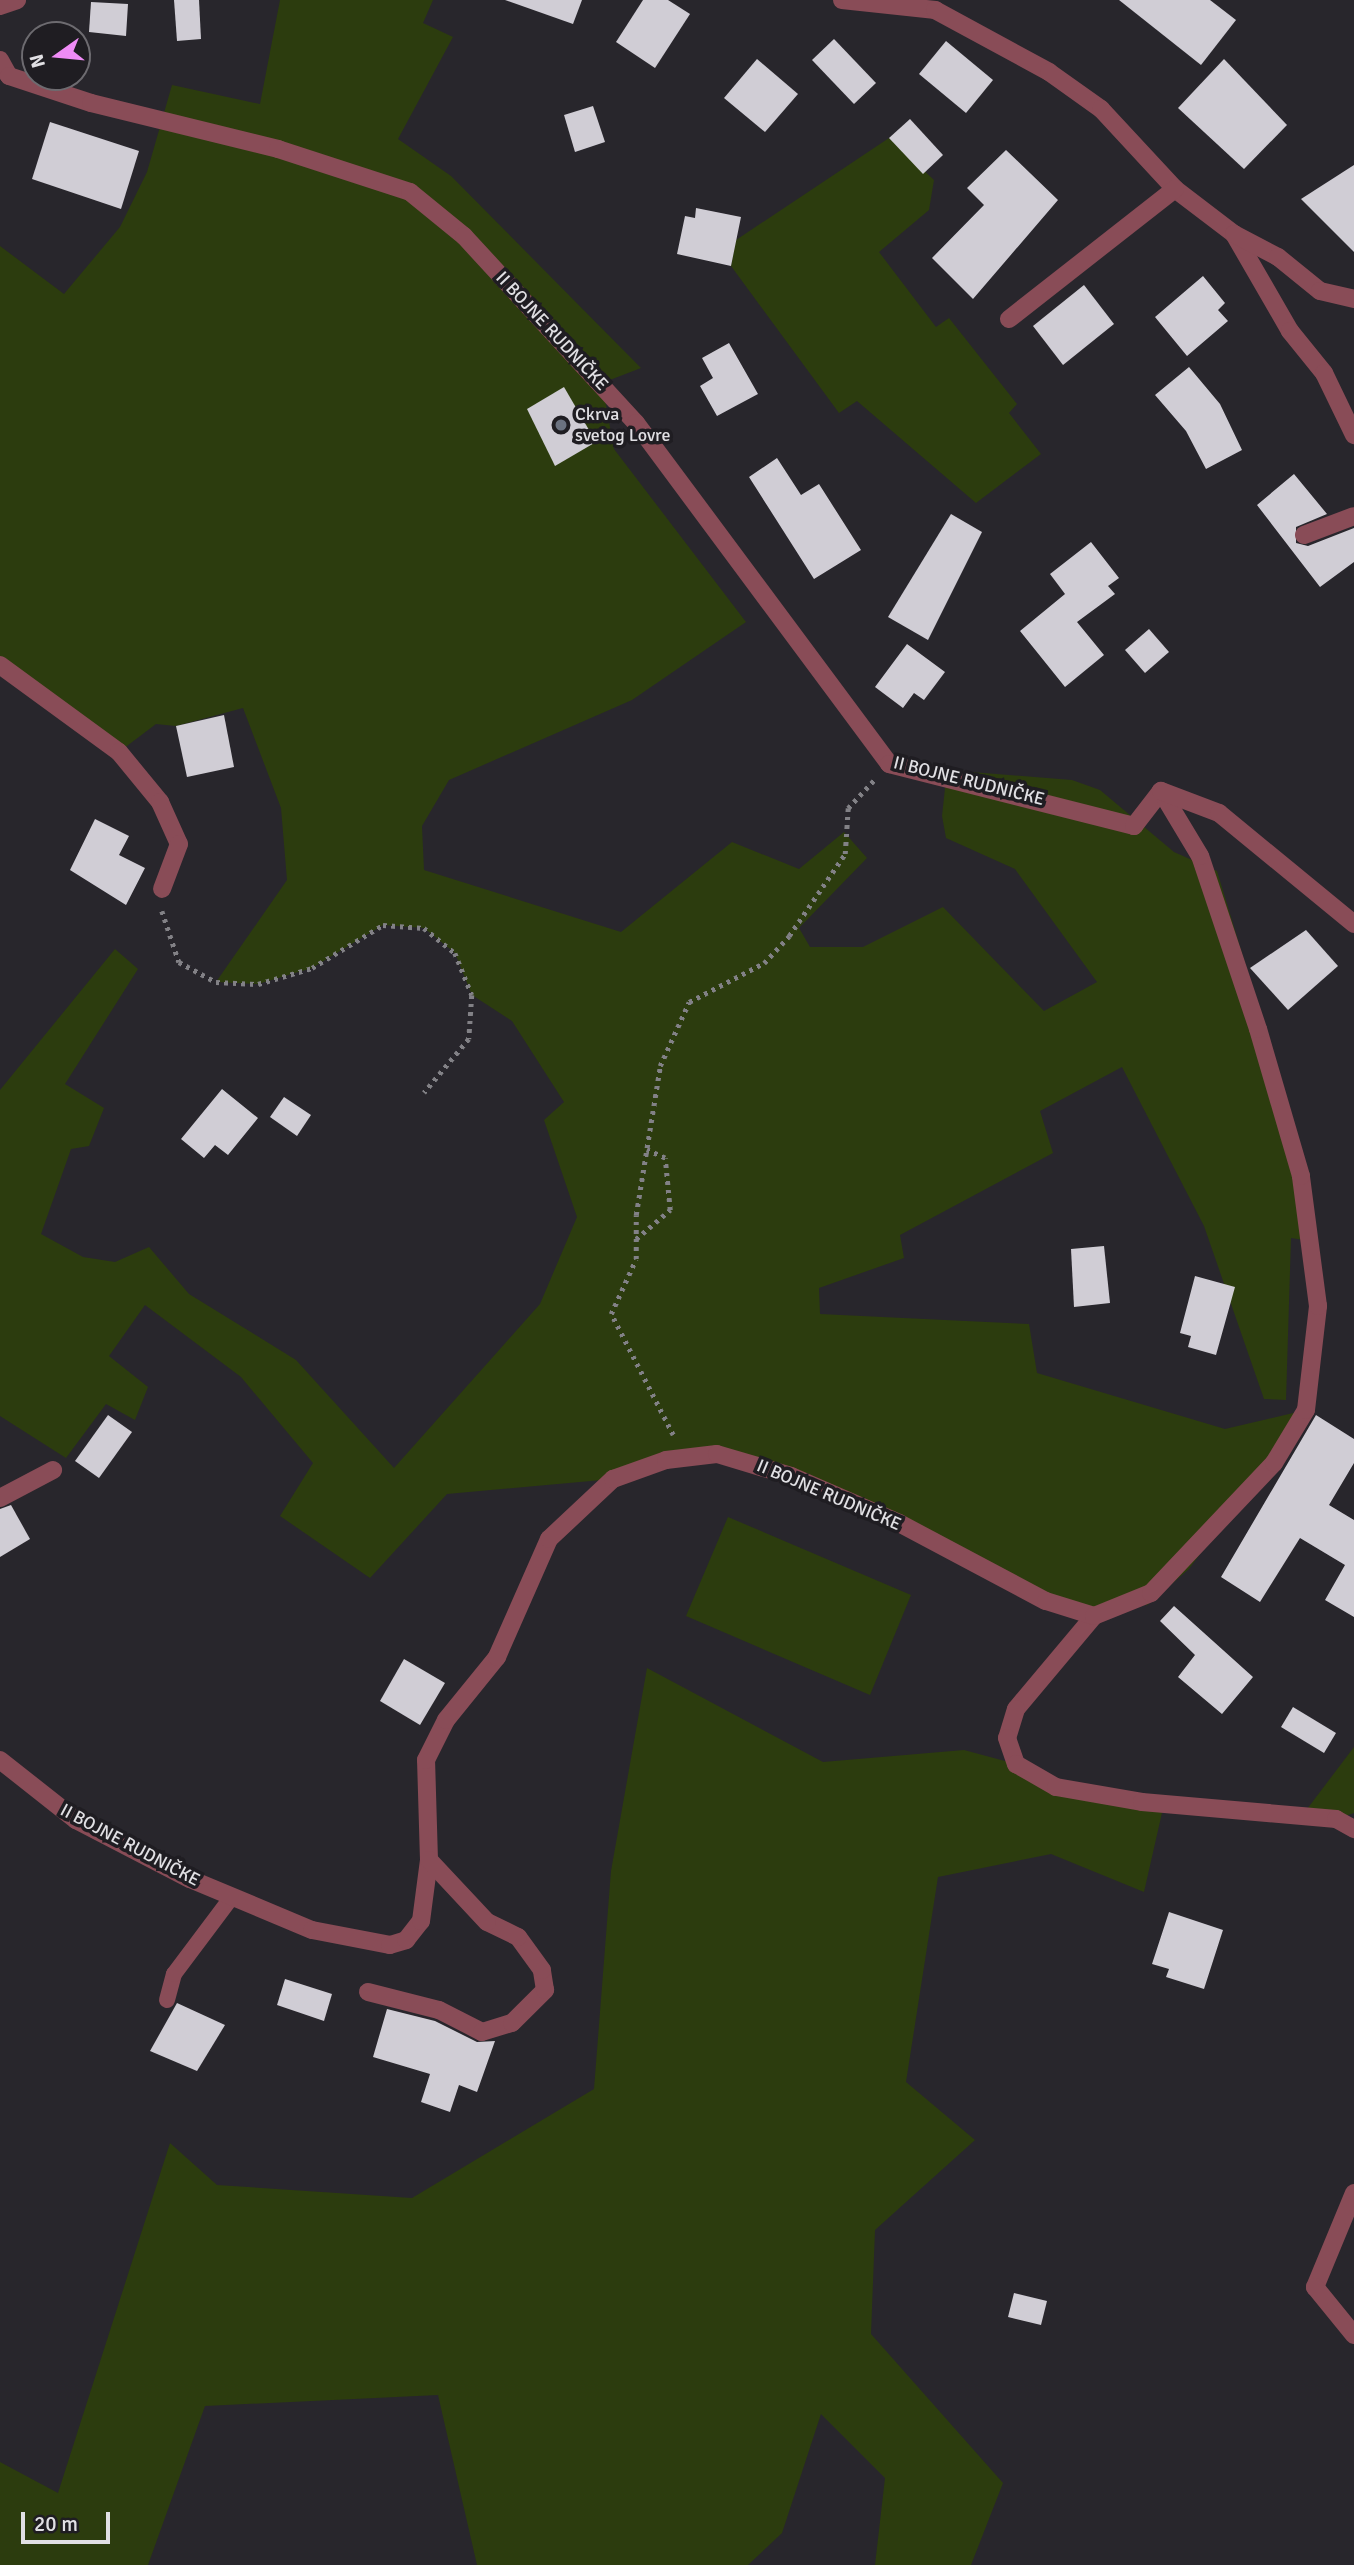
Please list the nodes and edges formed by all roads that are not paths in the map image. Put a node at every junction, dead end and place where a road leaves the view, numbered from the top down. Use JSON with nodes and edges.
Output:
{"nodes":[{"id":1,"x":18,"y":0,"type":"edge"},
{"id":2,"x":842,"y":0,"type":"edge"},
{"id":3,"x":0,"y":6,"type":"edge"},
{"id":4,"x":0,"y":60,"type":"edge"},
{"id":5,"x":1175,"y":189,"type":"junction"},
{"id":6,"x":1234,"y":234,"type":"junction"},
{"id":7,"x":1354,"y":299,"type":"edge"},
{"id":8,"x":1009,"y":319,"type":"dead end"},
{"id":9,"x":1354,"y":435,"type":"edge"},
{"id":10,"x":1354,"y":516,"type":"edge"},
{"id":11,"x":1304,"y":535,"type":"dead end"},
{"id":12,"x":0,"y":665,"type":"edge"},
{"id":13,"x":1161,"y":791,"type":"junction"},
{"id":14,"x":162,"y":889,"type":"road end"},
{"id":15,"x":1354,"y":924,"type":"edge"},
{"id":16,"x":52,"y":1470,"type":"dead end"},
{"id":17,"x":0,"y":1498,"type":"edge"},
{"id":18,"x":1094,"y":1616,"type":"junction"},
{"id":19,"x":0,"y":1760,"type":"edge"},
{"id":20,"x":1354,"y":1829,"type":"edge"},
{"id":21,"x":429,"y":1860,"type":"junction"},
{"id":22,"x":231,"y":1898,"type":"junction"},
{"id":23,"x":368,"y":1992,"type":"dead end"},
{"id":24,"x":167,"y":2000,"type":"dead end"},
{"id":25,"x":1354,"y":2193,"type":"edge"},
{"id":26,"x":1354,"y":2335,"type":"edge"}],
"edges":[{"from":1,"to":3,"type":"street"},
{"from":2,"to":5,"type":"street"},
{"from":4,"to":13,"type":"street","name":"II BOJNE RUDNIČKE"},
{"from":5,"to":6,"type":"street"},
{"from":5,"to":8,"type":"street"},
{"from":6,"to":7,"type":"street"},
{"from":6,"to":9,"type":"street"},
{"from":10,"to":11,"type":"street"},
{"from":12,"to":14,"type":"street"},
{"from":13,"to":15,"type":"street"},
{"from":13,"to":18,"type":"street"},
{"from":16,"to":17,"type":"street"},
{"from":18,"to":20,"type":"street"},
{"from":18,"to":21,"type":"street","name":"II BOJNE RUDNIČKE"},
{"from":19,"to":22,"type":"street","name":"II BOJNE RUDNIČKE"},
{"from":21,"to":22,"type":"street","name":"II BOJNE RUDNIČKE"},
{"from":21,"to":23,"type":"street"},
{"from":22,"to":24,"type":"lane"},
{"from":25,"to":26,"type":"street"}]}
